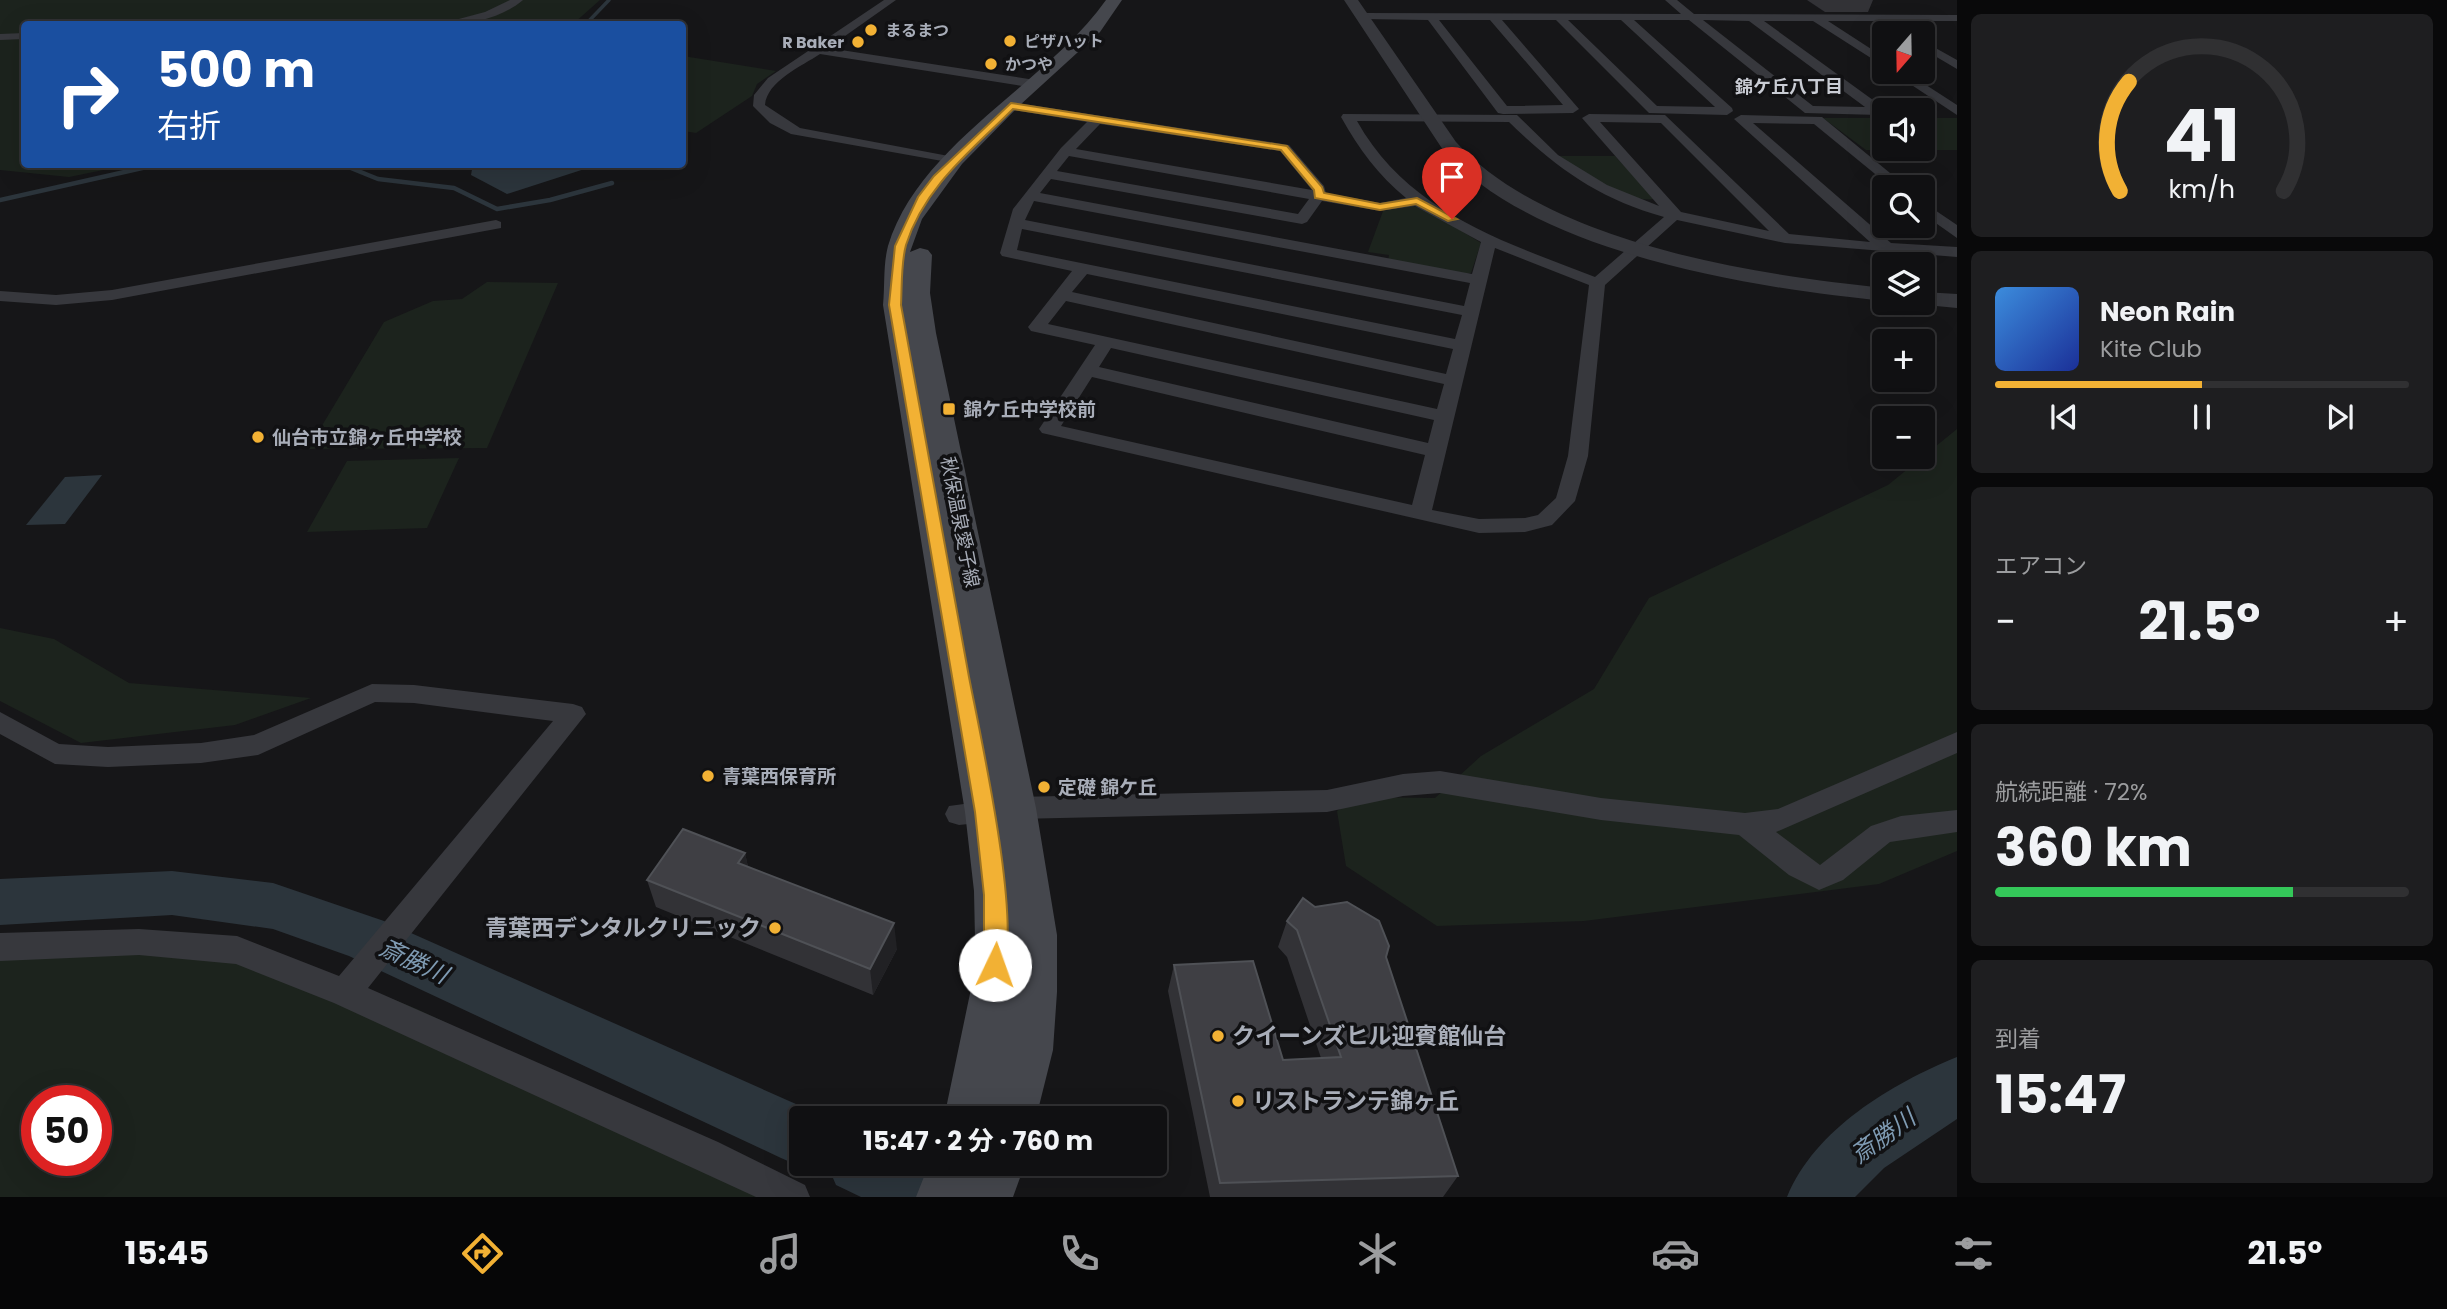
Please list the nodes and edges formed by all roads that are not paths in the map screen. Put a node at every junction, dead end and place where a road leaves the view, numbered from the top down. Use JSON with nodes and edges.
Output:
{"nodes":[{"id":1,"x":518,"y":0,"type":"edge"},
{"id":2,"x":891,"y":0,"type":"edge"},
{"id":3,"x":1114,"y":0,"type":"edge"},
{"id":4,"x":1129,"y":0,"type":"edge"},
{"id":5,"x":1670,"y":0,"type":"edge"},
{"id":6,"x":1357,"y":8,"type":"edge"},
{"id":7,"x":1431,"y":16,"type":"junction"},
{"id":8,"x":1493,"y":16,"type":"junction"},
{"id":9,"x":1558,"y":16,"type":"junction"},
{"id":10,"x":1623,"y":16,"type":"junction"},
{"id":11,"x":1691,"y":17,"type":"junction"},
{"id":12,"x":1815,"y":17,"type":"junction"},
{"id":13,"x":1753,"y":18,"type":"junction"},
{"id":14,"x":1880,"y":18,"type":"junction"},
{"id":15,"x":1951,"y":18,"type":"edge"},
{"id":16,"x":460,"y":21,"type":"edge"},
{"id":17,"x":1885,"y":21,"type":"edge"},
{"id":18,"x":1957,"y":25,"type":"edge"},
{"id":19,"x":21,"y":36,"type":"edge"},
{"id":20,"x":0,"y":37,"type":"edge"},
{"id":21,"x":819,"y":50,"type":"junction"},
{"id":22,"x":1936,"y":52,"type":"edge"},
{"id":23,"x":1872,"y":54,"type":"edge"},
{"id":24,"x":1957,"y":65,"type":"edge"},
{"id":25,"x":1916,"y":84,"type":"edge"},
{"id":26,"x":1024,"y":100,"type":"junction"},
{"id":27,"x":1957,"y":111,"type":"edge"},
{"id":28,"x":1428,"y":117,"type":"junction"},
{"id":29,"x":1097,"y":119,"type":"junction"},
{"id":30,"x":1066,"y":151,"type":"junction"},
{"id":31,"x":954,"y":161,"type":"junction"},
{"id":32,"x":1048,"y":174,"type":"junction"},
{"id":33,"x":1885,"y":175,"type":"edge"},
{"id":34,"x":1030,"y":195,"type":"junction"},
{"id":35,"x":1319,"y":195,"type":"junction"},
{"id":36,"x":1417,"y":201,"type":"junction"},
{"id":37,"x":1675,"y":214,"type":"junction"},
{"id":38,"x":1935,"y":216,"type":"edge"},
{"id":39,"x":1016,"y":223,"type":"junction"},
{"id":40,"x":496,"y":225,"type":"dead end"},
{"id":41,"x":1957,"y":233,"type":"edge"},
{"id":42,"x":1872,"y":235,"type":"edge"},
{"id":43,"x":1785,"y":238,"type":"junction"},
{"id":44,"x":1876,"y":238,"type":"edge"},
{"id":45,"x":1489,"y":240,"type":"junction"},
{"id":46,"x":1640,"y":248,"type":"junction"},
{"id":47,"x":1887,"y":248,"type":"junction"},
{"id":48,"x":1957,"y":252,"type":"edge"},
{"id":49,"x":1082,"y":268,"type":"junction"},
{"id":50,"x":1479,"y":280,"type":"junction"},
{"id":51,"x":1597,"y":283,"type":"junction"},
{"id":52,"x":1872,"y":293,"type":"edge"},
{"id":53,"x":1061,"y":295,"type":"junction"},
{"id":54,"x":0,"y":296,"type":"edge"},
{"id":55,"x":1935,"y":300,"type":"edge"},
{"id":56,"x":1957,"y":301,"type":"edge"},
{"id":57,"x":1470,"y":312,"type":"junction"},
{"id":58,"x":1106,"y":341,"type":"junction"},
{"id":59,"x":1462,"y":346,"type":"junction"},
{"id":60,"x":1087,"y":370,"type":"junction"},
{"id":61,"x":1454,"y":382,"type":"junction"},
{"id":62,"x":1443,"y":416,"type":"junction"},
{"id":63,"x":1435,"y":451,"type":"junction"},
{"id":64,"x":1420,"y":515,"type":"junction"},
{"id":65,"x":0,"y":722,"type":"edge"},
{"id":66,"x":1957,"y":742,"type":"edge"},
{"id":67,"x":1016,"y":808,"type":"junction"},
{"id":68,"x":972,"y":813,"type":"junction"},
{"id":69,"x":1957,"y":821,"type":"edge"},
{"id":70,"x":1745,"y":824,"type":"junction"},
{"id":71,"x":0,"y":947,"type":"edge"},
{"id":72,"x":349,"y":988,"type":"junction"},
{"id":73,"x":971,"y":1106,"type":"edge"},
{"id":74,"x":1015,"y":1106,"type":"edge"},
{"id":75,"x":949,"y":1176,"type":"edge"},
{"id":76,"x":996,"y":1176,"type":"edge"},
{"id":77,"x":793,"y":1197,"type":"edge"},
{"id":78,"x":941,"y":1197,"type":"edge"},
{"id":79,"x":988,"y":1197,"type":"edge"}],
"edges":[{"from":1,"to":16,"type":"street"},
{"from":2,"to":21,"type":"street"},
{"from":3,"to":26,"type":"main road","name":"秋保温泉愛子線"},
{"from":4,"to":26,"type":"main road","name":"秋保温泉愛子線"},
{"from":5,"to":11,"type":"street"},
{"from":6,"to":7,"type":"street"},
{"from":6,"to":28,"type":"street"},
{"from":7,"to":8,"type":"street"},
{"from":7,"to":8,"type":"street"},
{"from":8,"to":9,"type":"street"},
{"from":9,"to":10,"type":"street"},
{"from":9,"to":10,"type":"street"},
{"from":10,"to":11,"type":"street"},
{"from":11,"to":13,"type":"street"},
{"from":11,"to":13,"type":"street"},
{"from":12,"to":13,"type":"street"},
{"from":12,"to":14,"type":"street"},
{"from":12,"to":23,"type":"street"},
{"from":14,"to":15,"type":"street"},
{"from":14,"to":17,"type":"street"},
{"from":15,"to":18,"type":"street"},
{"from":19,"to":20,"type":"street"},
{"from":21,"to":26,"type":"street"},
{"from":21,"to":31,"type":"street"},
{"from":22,"to":24,"type":"street"},
{"from":25,"to":27,"type":"street"},
{"from":26,"to":29,"type":"street"},
{"from":26,"to":31,"type":"main road","name":"秋保温泉愛子線"},
{"from":26,"to":67,"type":"main road","name":"秋保温泉愛子線"},
{"from":28,"to":36,"type":"street"},
{"from":28,"to":37,"type":"street"},
{"from":28,"to":46,"type":"street"},
{"from":29,"to":30,"type":"street"},
{"from":29,"to":35,"type":"street"},
{"from":30,"to":32,"type":"street"},
{"from":30,"to":35,"type":"street"},
{"from":31,"to":68,"type":"main road","name":"秋保温泉愛子線"},
{"from":32,"to":34,"type":"street"},
{"from":32,"to":35,"type":"street"},
{"from":33,"to":42,"type":"street"},
{"from":34,"to":39,"type":"street"},
{"from":34,"to":50,"type":"street"},
{"from":35,"to":36,"type":"street"},
{"from":36,"to":45,"type":"street"},
{"from":37,"to":43,"type":"street"},
{"from":37,"to":43,"type":"street"},
{"from":37,"to":46,"type":"street"},
{"from":38,"to":41,"type":"street"},
{"from":39,"to":49,"type":"street"},
{"from":39,"to":57,"type":"street"},
{"from":40,"to":54,"type":"street"},
{"from":43,"to":47,"type":"street"},
{"from":44,"to":47,"type":"street"},
{"from":45,"to":50,"type":"street"},
{"from":45,"to":51,"type":"street"},
{"from":46,"to":51,"type":"street"},
{"from":46,"to":52,"type":"street"},
{"from":47,"to":48,"type":"street"},
{"from":49,"to":53,"type":"street"},
{"from":49,"to":59,"type":"street"},
{"from":50,"to":57,"type":"street"},
{"from":51,"to":64,"type":"street"},
{"from":53,"to":58,"type":"street"},
{"from":53,"to":61,"type":"street"},
{"from":55,"to":56,"type":"street"},
{"from":57,"to":59,"type":"street"},
{"from":58,"to":60,"type":"street"},
{"from":58,"to":62,"type":"street"},
{"from":59,"to":61,"type":"street"},
{"from":60,"to":63,"type":"street"},
{"from":60,"to":64,"type":"street"},
{"from":61,"to":62,"type":"street"},
{"from":62,"to":63,"type":"street"},
{"from":63,"to":64,"type":"street"},
{"from":65,"to":72,"type":"street"},
{"from":66,"to":70,"type":"street"},
{"from":67,"to":68,"type":"street"},
{"from":67,"to":70,"type":"street"},
{"from":67,"to":74,"type":"main road","name":"秋保温泉愛子線"},
{"from":68,"to":73,"type":"main road","name":"秋保温泉愛子線"},
{"from":69,"to":70,"type":"street"},
{"from":71,"to":72,"type":"street"},
{"from":72,"to":77,"type":"street"},
{"from":75,"to":78,"type":"main road"},
{"from":76,"to":79,"type":"main road"}]}
